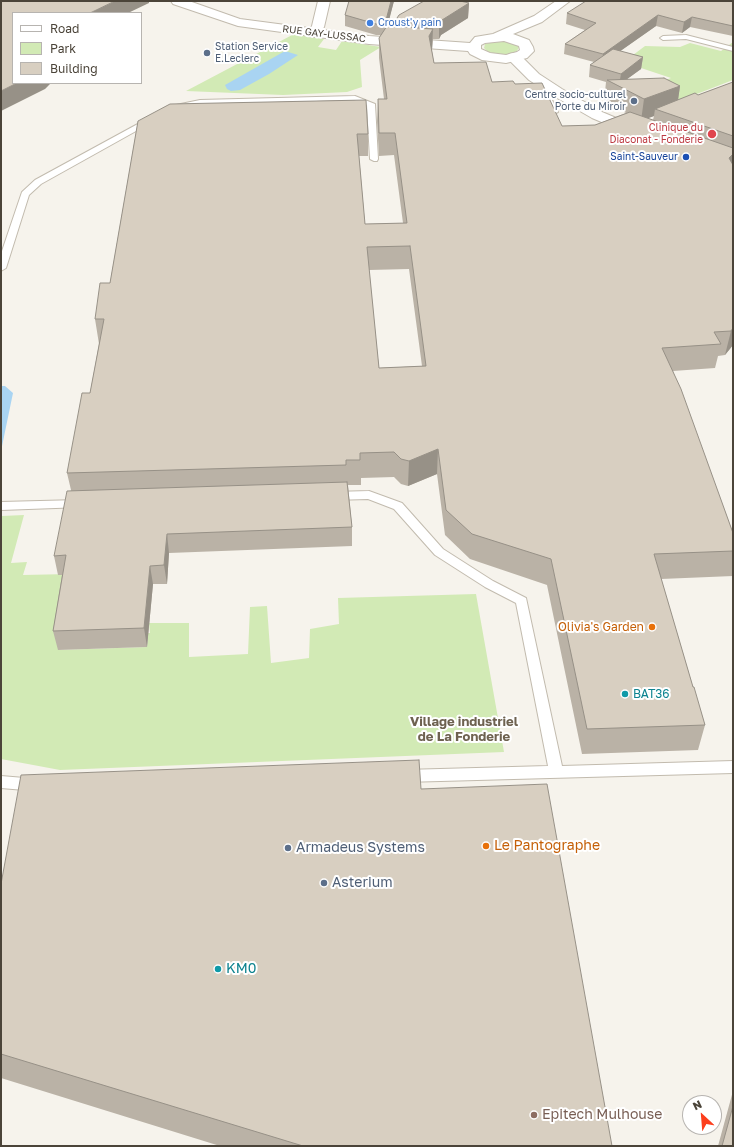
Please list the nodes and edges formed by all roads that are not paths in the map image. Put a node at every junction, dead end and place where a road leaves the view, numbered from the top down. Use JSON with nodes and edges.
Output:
{"nodes":[{"id":1,"x":178,"y":1,"type":"edge"},
{"id":2,"x":324,"y":1,"type":"edge"},
{"id":3,"x":564,"y":1,"type":"edge"},
{"id":4,"x":538,"y":19,"type":"junction"},
{"id":5,"x":313,"y":33,"type":"junction"},
{"id":6,"x":695,"y":34,"type":"dead end"},
{"id":7,"x":496,"y":36,"type":"junction"},
{"id":8,"x":663,"y":38,"type":"dead end"},
{"id":9,"x":524,"y":43,"type":"junction"},
{"id":10,"x":733,"y":44,"type":"edge"},
{"id":11,"x":474,"y":47,"type":"junction"},
{"id":12,"x":733,"y":49,"type":"edge"},
{"id":13,"x":514,"y":58,"type":"junction"},
{"id":14,"x":556,"y":92,"type":"junction"},
{"id":15,"x":174,"y":109,"type":"edge"},
{"id":16,"x":160,"y":116,"type":"edge"},
{"id":17,"x":559,"y":121,"type":"edge"},
{"id":18,"x":642,"y":130,"type":"edge"},
{"id":19,"x":374,"y":159,"type":"dead end"},
{"id":20,"x":1,"y":268,"type":"edge"},
{"id":21,"x":321,"y":497,"type":"edge"},
{"id":22,"x":89,"y":504,"type":"edge"},
{"id":23,"x":1,"y":506,"type":"edge"},
{"id":24,"x":733,"y":767,"type":"edge"},
{"id":25,"x":556,"y":771,"type":"junction"},
{"id":26,"x":394,"y":776,"type":"edge"},
{"id":27,"x":1,"y":782,"type":"edge"},
{"id":28,"x":46,"y":786,"type":"edge"}],
"edges":[{"from":1,"to":5,"type":"street","name":"RUE GAY-LUSSAC"},
{"from":2,"to":5,"type":"street"},
{"from":3,"to":4,"type":"street"},
{"from":4,"to":7,"type":"street"},
{"from":4,"to":9,"type":"street"},
{"from":5,"to":11,"type":"street","name":"RUE GAY-LUSSAC"},
{"from":6,"to":10,"type":"lane"},
{"from":7,"to":9,"type":"street"},
{"from":7,"to":11,"type":"street"},
{"from":8,"to":12,"type":"lane"},
{"from":9,"to":13,"type":"street"},
{"from":11,"to":13,"type":"street"},
{"from":13,"to":14,"type":"street"},
{"from":14,"to":17,"type":"lane"},
{"from":14,"to":18,"type":"street"},
{"from":15,"to":19,"type":"lane"},
{"from":16,"to":20,"type":"lane"},
{"from":21,"to":25,"type":"lane"},
{"from":22,"to":23,"type":"lane"},
{"from":24,"to":25,"type":"lane"},
{"from":25,"to":26,"type":"lane"},
{"from":27,"to":28,"type":"lane"}]}
